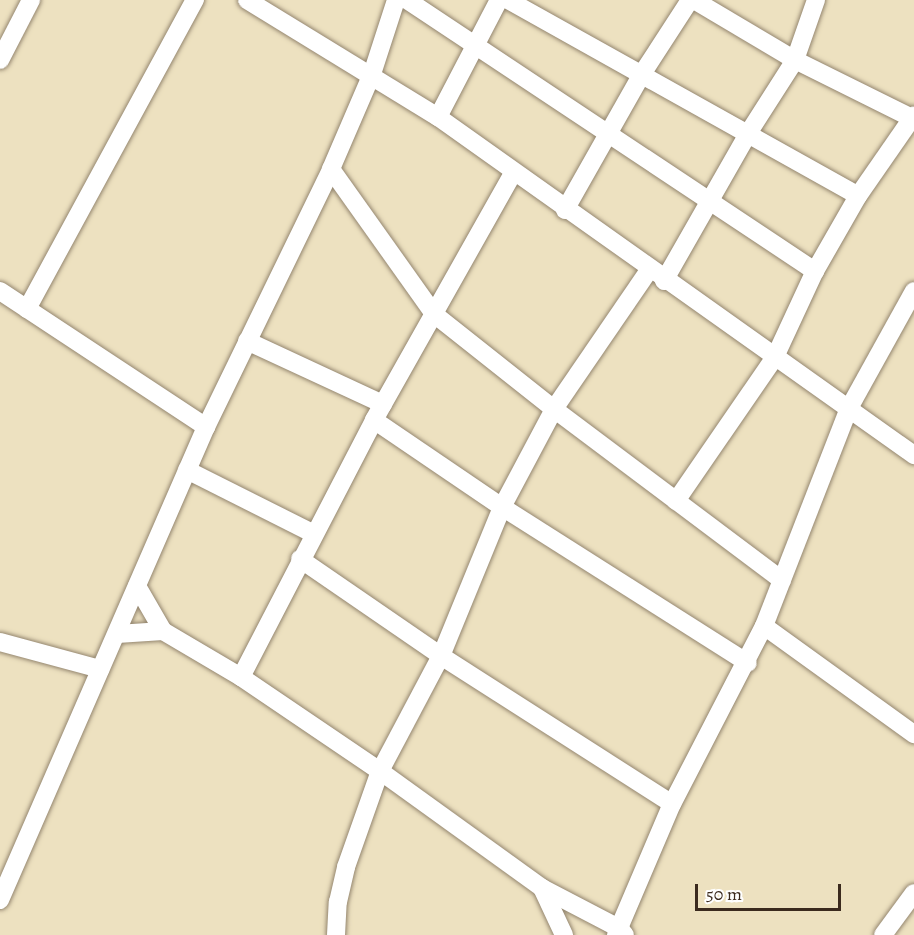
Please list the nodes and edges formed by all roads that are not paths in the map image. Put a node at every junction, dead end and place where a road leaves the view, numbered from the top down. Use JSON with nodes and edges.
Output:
{"nodes":[{"id":1,"x":31,"y":0,"type":"edge"},
{"id":2,"x":195,"y":0,"type":"edge"},
{"id":3,"x":247,"y":0,"type":"edge"},
{"id":4,"x":396,"y":0,"type":"edge"},
{"id":5,"x":407,"y":0,"type":"edge"},
{"id":6,"x":500,"y":0,"type":"edge"},
{"id":7,"x":508,"y":0,"type":"edge"},
{"id":8,"x":692,"y":0,"type":"edge"},
{"id":9,"x":816,"y":0,"type":"edge"},
{"id":10,"x":477,"y":47,"type":"junction"},
{"id":11,"x":0,"y":60,"type":"edge"},
{"id":12,"x":795,"y":60,"type":"junction"},
{"id":13,"x":372,"y":74,"type":"junction"},
{"id":14,"x":642,"y":74,"type":"junction"},
{"id":15,"x":438,"y":117,"type":"junction"},
{"id":16,"x":913,"y":118,"type":"edge"},
{"id":17,"x":749,"y":132,"type":"junction"},
{"id":18,"x":609,"y":135,"type":"junction"},
{"id":19,"x":331,"y":169,"type":"junction"},
{"id":20,"x":513,"y":173,"type":"junction"},
{"id":21,"x":858,"y":196,"type":"junction"},
{"id":22,"x":710,"y":203,"type":"junction"},
{"id":23,"x":564,"y":210,"type":"junction"},
{"id":24,"x":815,"y":271,"type":"junction"},
{"id":25,"x":657,"y":276,"type":"junction"},
{"id":26,"x":0,"y":291,"type":"edge"},
{"id":27,"x":914,"y":291,"type":"edge"},
{"id":28,"x":27,"y":309,"type":"junction"},
{"id":29,"x":434,"y":314,"type":"junction"},
{"id":30,"x":247,"y":341,"type":"junction"},
{"id":31,"x":775,"y":357,"type":"junction"},
{"id":32,"x":554,"y":409,"type":"junction"},
{"id":33,"x":848,"y":410,"type":"junction"},
{"id":34,"x":379,"y":412,"type":"junction"},
{"id":35,"x":206,"y":427,"type":"junction"},
{"id":36,"x":914,"y":455,"type":"edge"},
{"id":37,"x":187,"y":470,"type":"junction"},
{"id":38,"x":676,"y":501,"type":"junction"},
{"id":39,"x":502,"y":507,"type":"junction"},
{"id":40,"x":314,"y":534,"type":"junction"},
{"id":41,"x":300,"y":560,"type":"junction"},
{"id":42,"x":782,"y":580,"type":"junction"},
{"id":43,"x":137,"y":585,"type":"junction"},
{"id":44,"x":764,"y":626,"type":"junction"},
{"id":45,"x":163,"y":631,"type":"junction"},
{"id":46,"x":117,"y":634,"type":"junction"},
{"id":47,"x":0,"y":642,"type":"edge"},
{"id":48,"x":441,"y":656,"type":"junction"},
{"id":49,"x":748,"y":663,"type":"junction"},
{"id":50,"x":100,"y":669,"type":"junction"},
{"id":51,"x":241,"y":677,"type":"junction"},
{"id":52,"x":914,"y":734,"type":"edge"},
{"id":53,"x":380,"y":771,"type":"junction"},
{"id":54,"x":672,"y":804,"type":"junction"},
{"id":55,"x":542,"y":888,"type":"junction"},
{"id":56,"x":914,"y":893,"type":"edge"},
{"id":57,"x":0,"y":900,"type":"edge"},
{"id":58,"x":620,"y":933,"type":"edge"},
{"id":59,"x":336,"y":935,"type":"edge"},
{"id":60,"x":564,"y":935,"type":"edge"},
{"id":61,"x":883,"y":935,"type":"edge"}],
"edges":[{"from":1,"to":11,"type":"street"},
{"from":2,"to":28,"type":"street"},
{"from":3,"to":13,"type":"street"},
{"from":4,"to":13,"type":"street"},
{"from":5,"to":10,"type":"street"},
{"from":6,"to":10,"type":"street"},
{"from":7,"to":14,"type":"street"},
{"from":8,"to":12,"type":"street"},
{"from":8,"to":14,"type":"street"},
{"from":9,"to":12,"type":"street"},
{"from":10,"to":15,"type":"street"},
{"from":10,"to":18,"type":"street"},
{"from":12,"to":16,"type":"street"},
{"from":12,"to":17,"type":"street"},
{"from":13,"to":15,"type":"street"},
{"from":13,"to":19,"type":"street"},
{"from":14,"to":17,"type":"street"},
{"from":14,"to":18,"type":"street"},
{"from":15,"to":20,"type":"street"},
{"from":16,"to":21,"type":"street"},
{"from":17,"to":21,"type":"street"},
{"from":17,"to":22,"type":"street"},
{"from":18,"to":22,"type":"street"},
{"from":18,"to":23,"type":"street"},
{"from":19,"to":29,"type":"street"},
{"from":19,"to":30,"type":"street"},
{"from":20,"to":23,"type":"street"},
{"from":20,"to":29,"type":"street"},
{"from":21,"to":24,"type":"street"},
{"from":22,"to":24,"type":"street"},
{"from":22,"to":25,"type":"street"},
{"from":23,"to":25,"type":"street"},
{"from":24,"to":31,"type":"street"},
{"from":25,"to":31,"type":"street"},
{"from":25,"to":32,"type":"street"},
{"from":26,"to":28,"type":"street"},
{"from":27,"to":33,"type":"street"},
{"from":28,"to":35,"type":"street"},
{"from":29,"to":32,"type":"street"},
{"from":29,"to":34,"type":"street"},
{"from":30,"to":34,"type":"street"},
{"from":30,"to":35,"type":"street"},
{"from":31,"to":33,"type":"street"},
{"from":31,"to":38,"type":"street"},
{"from":32,"to":38,"type":"street"},
{"from":32,"to":39,"type":"street"},
{"from":33,"to":36,"type":"street"},
{"from":33,"to":42,"type":"street"},
{"from":34,"to":39,"type":"street"},
{"from":34,"to":40,"type":"street"},
{"from":35,"to":37,"type":"street"},
{"from":37,"to":40,"type":"street"},
{"from":37,"to":43,"type":"street"},
{"from":38,"to":42,"type":"street"},
{"from":39,"to":48,"type":"street"},
{"from":39,"to":49,"type":"street"},
{"from":40,"to":41,"type":"street"},
{"from":41,"to":48,"type":"street"},
{"from":41,"to":51,"type":"street"},
{"from":42,"to":44,"type":"street"},
{"from":43,"to":45,"type":"street"},
{"from":43,"to":46,"type":"street"},
{"from":44,"to":49,"type":"street"},
{"from":44,"to":52,"type":"street"},
{"from":45,"to":46,"type":"street"},
{"from":45,"to":51,"type":"street"},
{"from":46,"to":50,"type":"street"},
{"from":47,"to":50,"type":"street"},
{"from":48,"to":53,"type":"street"},
{"from":48,"to":54,"type":"street"},
{"from":49,"to":54,"type":"street"},
{"from":50,"to":57,"type":"street"},
{"from":51,"to":53,"type":"street"},
{"from":53,"to":55,"type":"street"},
{"from":53,"to":59,"type":"street"},
{"from":54,"to":58,"type":"street"},
{"from":55,"to":58,"type":"street"},
{"from":55,"to":60,"type":"street"},
{"from":56,"to":61,"type":"street"}]}
